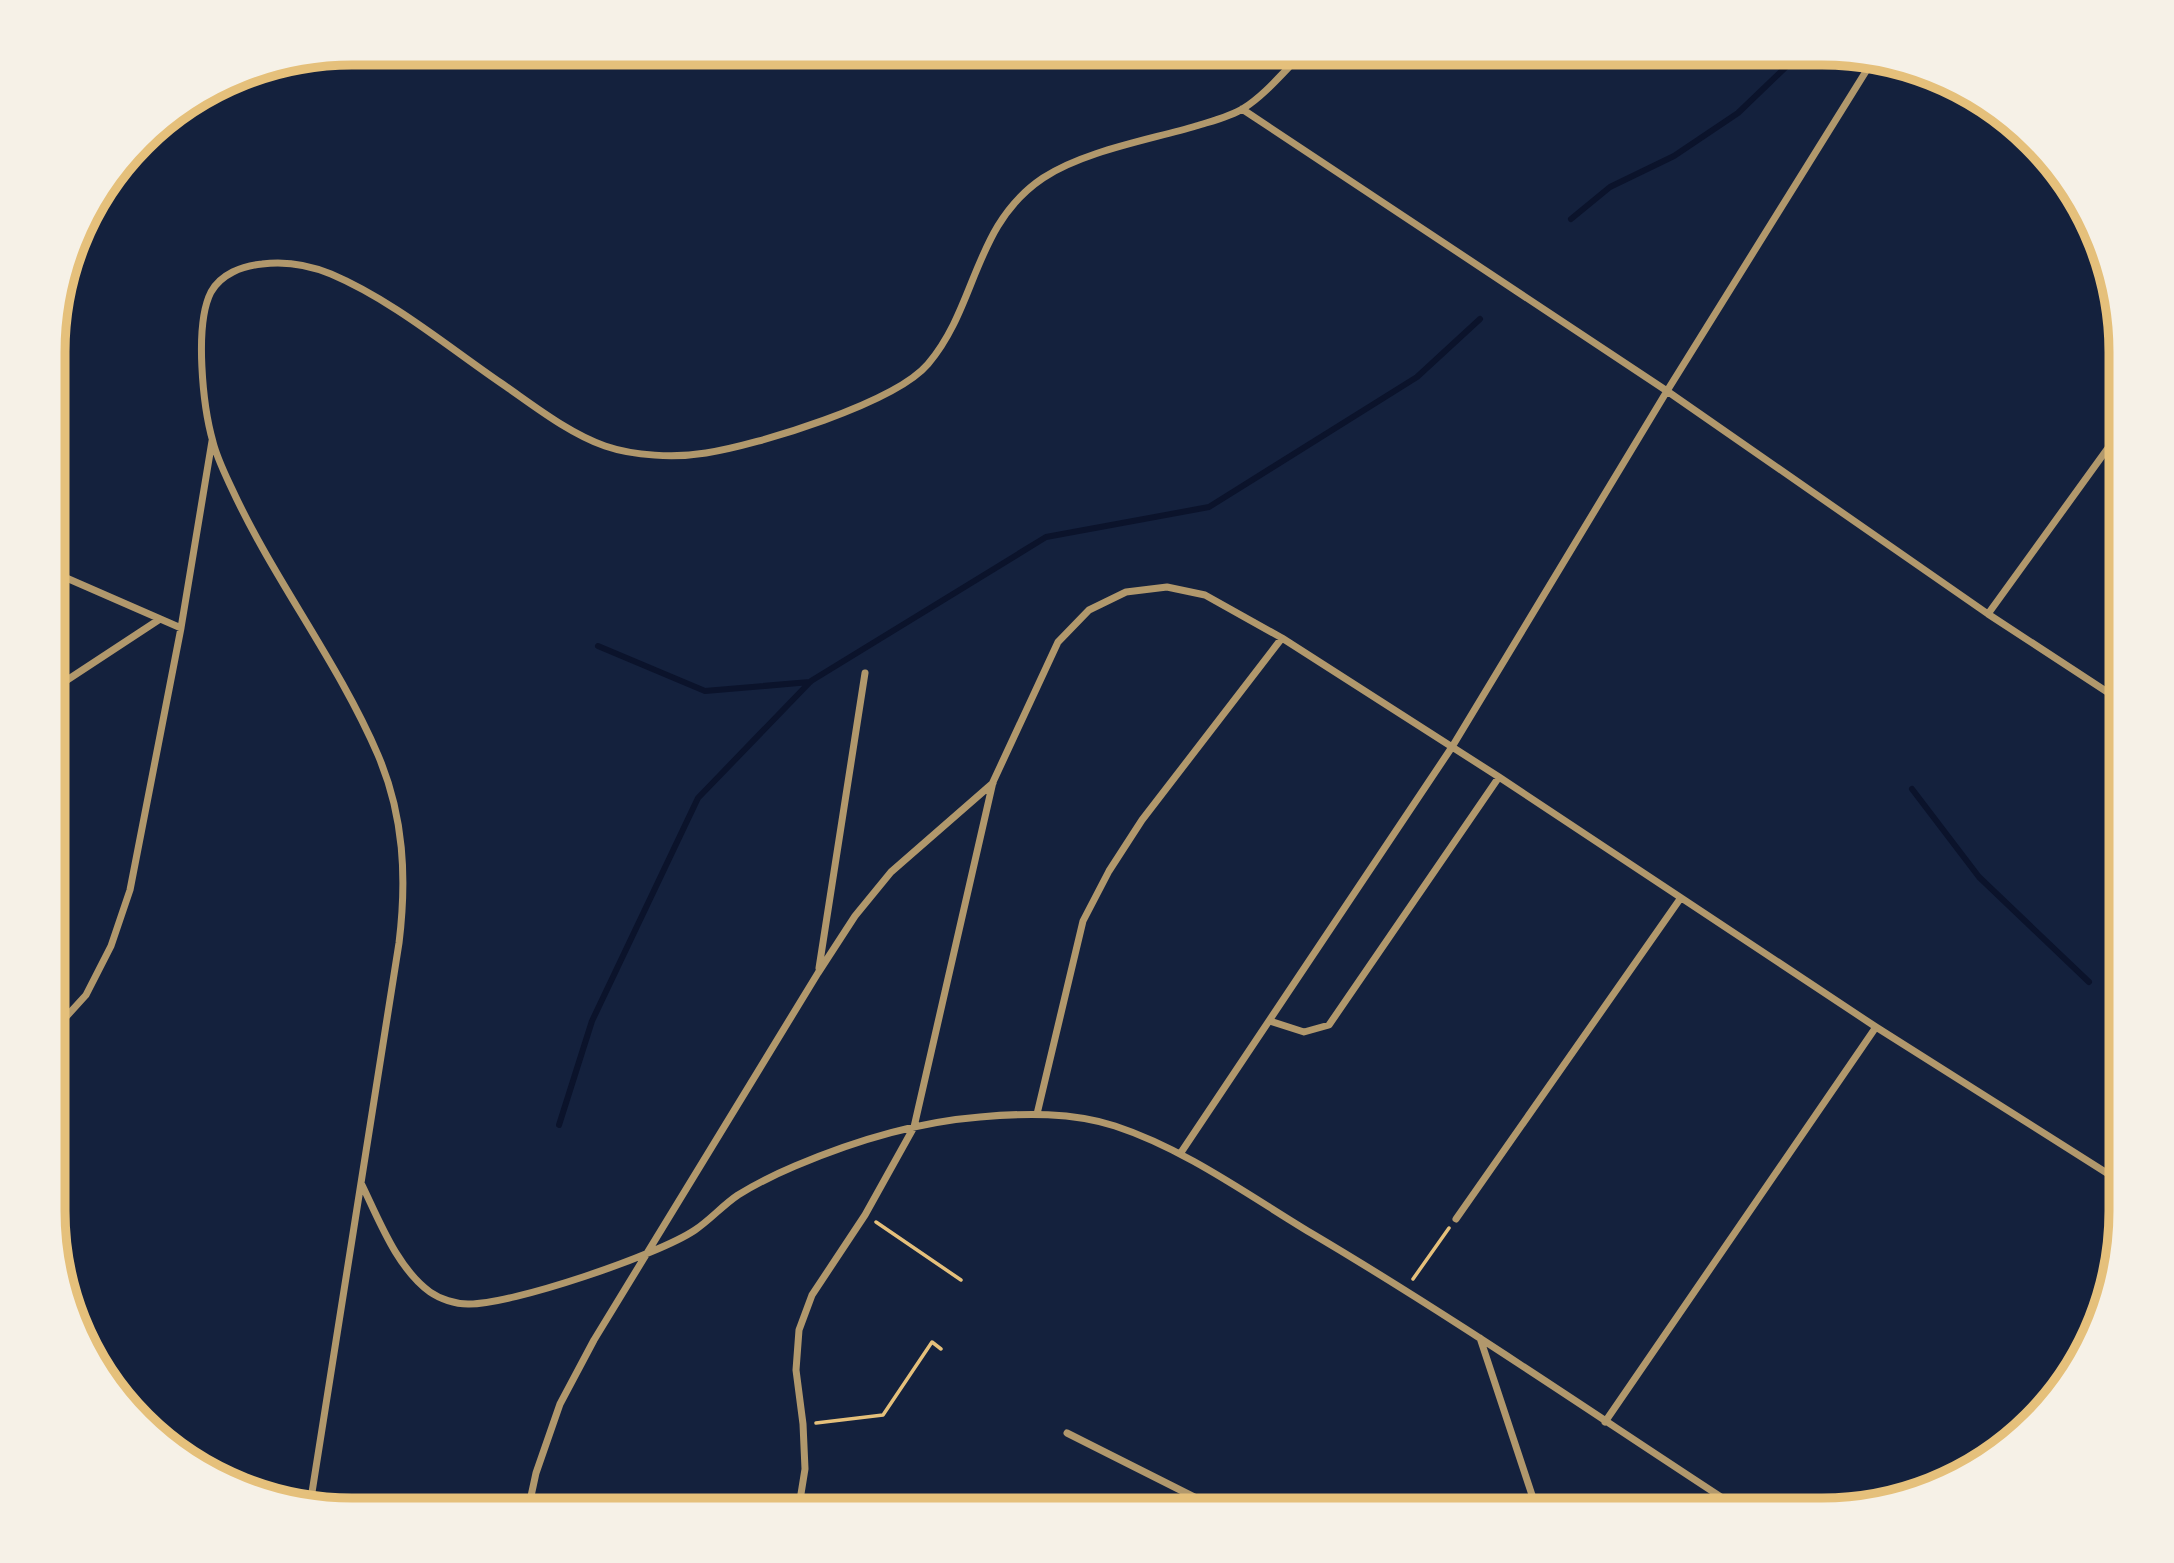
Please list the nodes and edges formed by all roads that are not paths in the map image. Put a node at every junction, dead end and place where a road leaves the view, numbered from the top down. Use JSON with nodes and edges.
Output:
{"nodes":[{"id":1,"x":1290,"y":65,"type":"edge"},
{"id":2,"x":1868,"y":68,"type":"edge"},
{"id":3,"x":1242,"y":109,"type":"junction"},
{"id":4,"x":1667,"y":391,"type":"junction"},
{"id":5,"x":212,"y":440,"type":"junction"},
{"id":6,"x":2109,"y":447,"type":"edge"},
{"id":7,"x":65,"y":577,"type":"edge"},
{"id":8,"x":1988,"y":614,"type":"junction"},
{"id":9,"x":160,"y":619,"type":"junction"},
{"id":10,"x":181,"y":628,"type":"junction"},
{"id":11,"x":1282,"y":638,"type":"junction"},
{"id":12,"x":864,"y":673,"type":"dead end"},
{"id":13,"x":65,"y":681,"type":"edge"},
{"id":14,"x":2109,"y":693,"type":"edge"},
{"id":15,"x":1452,"y":747,"type":"junction"},
{"id":16,"x":1499,"y":777,"type":"junction"},
{"id":17,"x":993,"y":782,"type":"junction"},
{"id":18,"x":1680,"y":899,"type":"junction"},
{"id":19,"x":818,"y":973,"type":"junction"},
{"id":20,"x":65,"y":1017,"type":"edge"},
{"id":21,"x":1270,"y":1021,"type":"junction"},
{"id":22,"x":1876,"y":1027,"type":"junction"},
{"id":23,"x":1037,"y":1114,"type":"junction"},
{"id":24,"x":914,"y":1126,"type":"junction"},
{"id":25,"x":1180,"y":1154,"type":"junction"},
{"id":26,"x":2109,"y":1174,"type":"edge"},
{"id":27,"x":362,"y":1184,"type":"junction"},
{"id":28,"x":1456,"y":1219,"type":"road end"},
{"id":29,"x":651,"y":1250,"type":"junction"},
{"id":30,"x":1480,"y":1337,"type":"junction"},
{"id":31,"x":1605,"y":1422,"type":"junction"},
{"id":32,"x":1068,"y":1433,"type":"dead end"},
{"id":33,"x":312,"y":1496,"type":"edge"},
{"id":34,"x":531,"y":1498,"type":"edge"},
{"id":35,"x":800,"y":1498,"type":"edge"},
{"id":36,"x":1196,"y":1498,"type":"edge"},
{"id":37,"x":1532,"y":1498,"type":"edge"},
{"id":38,"x":1722,"y":1498,"type":"edge"}],
"edges":[{"from":1,"to":3,"type":"street"},
{"from":2,"to":4,"type":"street"},
{"from":3,"to":4,"type":"street"},
{"from":3,"to":5,"type":"street"},
{"from":4,"to":8,"type":"street"},
{"from":4,"to":15,"type":"street"},
{"from":5,"to":10,"type":"street"},
{"from":5,"to":27,"type":"street"},
{"from":6,"to":8,"type":"street"},
{"from":7,"to":9,"type":"street"},
{"from":8,"to":14,"type":"street"},
{"from":9,"to":10,"type":"street"},
{"from":9,"to":13,"type":"street"},
{"from":10,"to":20,"type":"street"},
{"from":11,"to":15,"type":"street"},
{"from":11,"to":17,"type":"street"},
{"from":11,"to":23,"type":"street"},
{"from":12,"to":19,"type":"street"},
{"from":15,"to":16,"type":"street"},
{"from":15,"to":21,"type":"street"},
{"from":16,"to":18,"type":"street"},
{"from":16,"to":21,"type":"street"},
{"from":17,"to":19,"type":"street"},
{"from":17,"to":24,"type":"street"},
{"from":18,"to":22,"type":"street"},
{"from":18,"to":28,"type":"street"},
{"from":19,"to":29,"type":"street"},
{"from":21,"to":25,"type":"street"},
{"from":22,"to":26,"type":"street"},
{"from":22,"to":31,"type":"street"},
{"from":23,"to":24,"type":"street"},
{"from":23,"to":25,"type":"street"},
{"from":24,"to":29,"type":"street"},
{"from":24,"to":35,"type":"street"},
{"from":25,"to":30,"type":"street"},
{"from":27,"to":29,"type":"street"},
{"from":27,"to":33,"type":"street"},
{"from":29,"to":34,"type":"street"},
{"from":30,"to":31,"type":"street"},
{"from":30,"to":37,"type":"street"},
{"from":31,"to":38,"type":"street"},
{"from":32,"to":36,"type":"street"}]}
